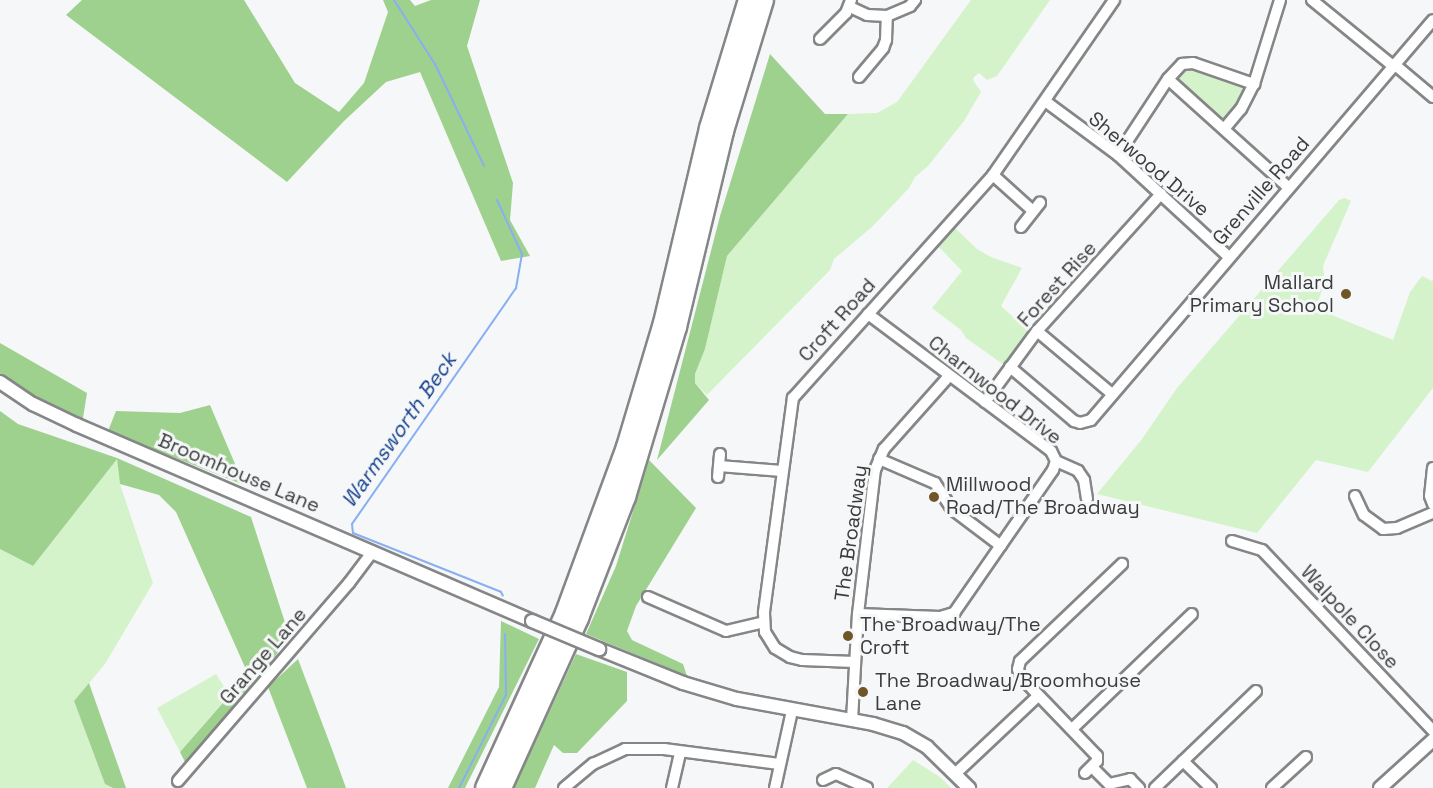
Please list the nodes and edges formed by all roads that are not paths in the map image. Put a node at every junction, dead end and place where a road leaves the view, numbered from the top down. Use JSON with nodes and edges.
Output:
{"nodes":[{"id":1,"x":748,"y":0,"type":"edge"},
{"id":2,"x":764,"y":0,"type":"edge"},
{"id":3,"x":915,"y":0,"type":"edge"},
{"id":4,"x":1113,"y":0,"type":"edge"},
{"id":5,"x":1280,"y":0,"type":"edge"},
{"id":6,"x":1312,"y":0,"type":"edge"},
{"id":7,"x":851,"y":4,"type":"edge"},
{"id":8,"x":887,"y":16,"type":"junction"},
{"id":9,"x":1433,"y":20,"type":"edge"},
{"id":10,"x":820,"y":39,"type":"dead end"},
{"id":11,"x":1394,"y":65,"type":"junction"},
{"id":12,"x":859,"y":77,"type":"dead end"},
{"id":13,"x":1168,"y":79,"type":"junction"},
{"id":14,"x":1254,"y":84,"type":"junction"},
{"id":15,"x":1433,"y":97,"type":"edge"},
{"id":16,"x":1045,"y":101,"type":"junction"},
{"id":17,"x":1224,"y":129,"type":"junction"},
{"id":18,"x":1118,"y":155,"type":"junction"},
{"id":19,"x":993,"y":175,"type":"junction"},
{"id":20,"x":1288,"y":187,"type":"junction"},
{"id":21,"x":1161,"y":194,"type":"junction"},
{"id":22,"x":1021,"y":226,"type":"dead end"},
{"id":23,"x":1228,"y":256,"type":"junction"},
{"id":24,"x":868,"y":314,"type":"junction"},
{"id":25,"x":1038,"y":331,"type":"junction"},
{"id":26,"x":1010,"y":367,"type":"junction"},
{"id":27,"x":948,"y":376,"type":"junction"},
{"id":28,"x":0,"y":382,"type":"edge"},
{"id":29,"x":1112,"y":394,"type":"junction"},
{"id":30,"x":985,"y":402,"type":"junction"},
{"id":31,"x":879,"y":459,"type":"junction"},
{"id":32,"x":1056,"y":461,"type":"junction"},
{"id":33,"x":719,"y":466,"type":"dead end"},
{"id":34,"x":1433,"y":468,"type":"edge"},
{"id":35,"x":782,"y":471,"type":"junction"},
{"id":36,"x":1355,"y":496,"type":"dead end"},
{"id":37,"x":1087,"y":499,"type":"dead end"},
{"id":38,"x":1433,"y":504,"type":"edge"},
{"id":39,"x":1433,"y":513,"type":"edge"},
{"id":40,"x":1232,"y":541,"type":"dead end"},
{"id":41,"x":1001,"y":546,"type":"junction"},
{"id":42,"x":372,"y":552,"type":"junction"},
{"id":43,"x":1122,"y":564,"type":"dead end"},
{"id":44,"x":648,"y":597,"type":"dead end"},
{"id":45,"x":858,"y":614,"type":"junction"},
{"id":46,"x":1192,"y":614,"type":"dead end"},
{"id":47,"x":764,"y":622,"type":"junction"},
{"id":48,"x":855,"y":662,"type":"junction"},
{"id":49,"x":1256,"y":691,"type":"dead end"},
{"id":50,"x":1038,"y":696,"type":"junction"},
{"id":51,"x":792,"y":711,"type":"junction"},
{"id":52,"x":852,"y":720,"type":"junction"},
{"id":53,"x":1072,"y":729,"type":"junction"},
{"id":54,"x":1433,"y":731,"type":"edge"},
{"id":55,"x":1433,"y":740,"type":"edge"},
{"id":56,"x":680,"y":753,"type":"junction"},
{"id":57,"x":1306,"y":756,"type":"dead end"},
{"id":58,"x":1183,"y":761,"type":"junction"},
{"id":59,"x":779,"y":764,"type":"junction"},
{"id":60,"x":955,"y":774,"type":"junction"},
{"id":61,"x":823,"y":780,"type":"dead end"},
{"id":62,"x":178,"y":781,"type":"dead end"},
{"id":63,"x":485,"y":788,"type":"edge"},
{"id":64,"x":502,"y":788,"type":"edge"},
{"id":65,"x":564,"y":788,"type":"edge"},
{"id":66,"x":672,"y":788,"type":"edge"},
{"id":67,"x":775,"y":788,"type":"edge"},
{"id":68,"x":867,"y":788,"type":"edge"},
{"id":69,"x":969,"y":788,"type":"edge"},
{"id":70,"x":1139,"y":788,"type":"edge"},
{"id":71,"x":1155,"y":788,"type":"edge"},
{"id":72,"x":1210,"y":788,"type":"edge"},
{"id":73,"x":1272,"y":788,"type":"edge"},
{"id":74,"x":1380,"y":788,"type":"edge"}],
"edges":[{"from":1,"to":63,"type":"highway"},
{"from":2,"to":64,"type":"highway"},
{"from":3,"to":8,"type":"street"},
{"from":4,"to":16,"type":"street","name":"Croft Road"},
{"from":5,"to":14,"type":"street"},
{"from":6,"to":11,"type":"street"},
{"from":7,"to":8,"type":"street"},
{"from":7,"to":10,"type":"street"},
{"from":8,"to":12,"type":"street"},
{"from":9,"to":11,"type":"street","name":"Grenville Road"},
{"from":11,"to":15,"type":"street"},
{"from":11,"to":20,"type":"street","name":"Grenville Road"},
{"from":13,"to":14,"type":"street"},
{"from":13,"to":17,"type":"street"},
{"from":13,"to":18,"type":"street"},
{"from":14,"to":17,"type":"street"},
{"from":16,"to":18,"type":"street","name":"Sherwood Drive"},
{"from":16,"to":19,"type":"street","name":"Croft Road"},
{"from":17,"to":20,"type":"street"},
{"from":18,"to":21,"type":"street","name":"Sherwood Drive"},
{"from":19,"to":22,"type":"street"},
{"from":19,"to":24,"type":"street","name":"Croft Road"},
{"from":20,"to":23,"type":"street","name":"Grenville Road"},
{"from":21,"to":23,"type":"street","name":"Sherwood Drive"},
{"from":21,"to":25,"type":"street","name":"Forest Rise"},
{"from":23,"to":29,"type":"street","name":"Grenville Road"},
{"from":24,"to":27,"type":"street","name":"Charnwood Drive"},
{"from":24,"to":35,"type":"street","name":"Croft Road"},
{"from":25,"to":26,"type":"street","name":"Forest Rise"},
{"from":25,"to":29,"type":"street"},
{"from":26,"to":29,"type":"street","name":"Grenville Road"},
{"from":26,"to":30,"type":"street","name":"Forest Rise"},
{"from":27,"to":30,"type":"street","name":"Charnwood Drive"},
{"from":27,"to":31,"type":"street","name":"The Broadway"},
{"from":28,"to":42,"type":"street","name":"Broomhouse Lane"},
{"from":30,"to":32,"type":"street","name":"Charnwood Drive"},
{"from":31,"to":41,"type":"street"},
{"from":31,"to":45,"type":"street","name":"The Broadway"},
{"from":32,"to":37,"type":"street","name":"Charnwood Drive"},
{"from":32,"to":41,"type":"street"},
{"from":33,"to":35,"type":"street"},
{"from":34,"to":38,"type":"street"},
{"from":35,"to":47,"type":"street","name":"Croft Road"},
{"from":36,"to":39,"type":"street"},
{"from":40,"to":54,"type":"street","name":"Walpole Close"},
{"from":41,"to":45,"type":"street"},
{"from":42,"to":51,"type":"street","name":"Broomhouse Lane","bridge":true},
{"from":42,"to":62,"type":"street","name":"Grange Lane"},
{"from":43,"to":50,"type":"street"},
{"from":44,"to":47,"type":"street"},
{"from":45,"to":48,"type":"street","name":"The Broadway"},
{"from":46,"to":53,"type":"street"},
{"from":47,"to":48,"type":"street"},
{"from":48,"to":52,"type":"street","name":"The Broadway"},
{"from":49,"to":58,"type":"street"},
{"from":50,"to":53,"type":"street"},
{"from":50,"to":60,"type":"street"},
{"from":51,"to":52,"type":"street"},
{"from":51,"to":59,"type":"street"},
{"from":52,"to":60,"type":"street"},
{"from":53,"to":70,"type":"street"},
{"from":55,"to":74,"type":"street"},
{"from":56,"to":59,"type":"street"},
{"from":56,"to":65,"type":"street"},
{"from":56,"to":66,"type":"street"},
{"from":57,"to":73,"type":"street"},
{"from":58,"to":71,"type":"street"},
{"from":58,"to":72,"type":"street"},
{"from":59,"to":67,"type":"street"},
{"from":60,"to":69,"type":"street"},
{"from":61,"to":68,"type":"street"}]}
